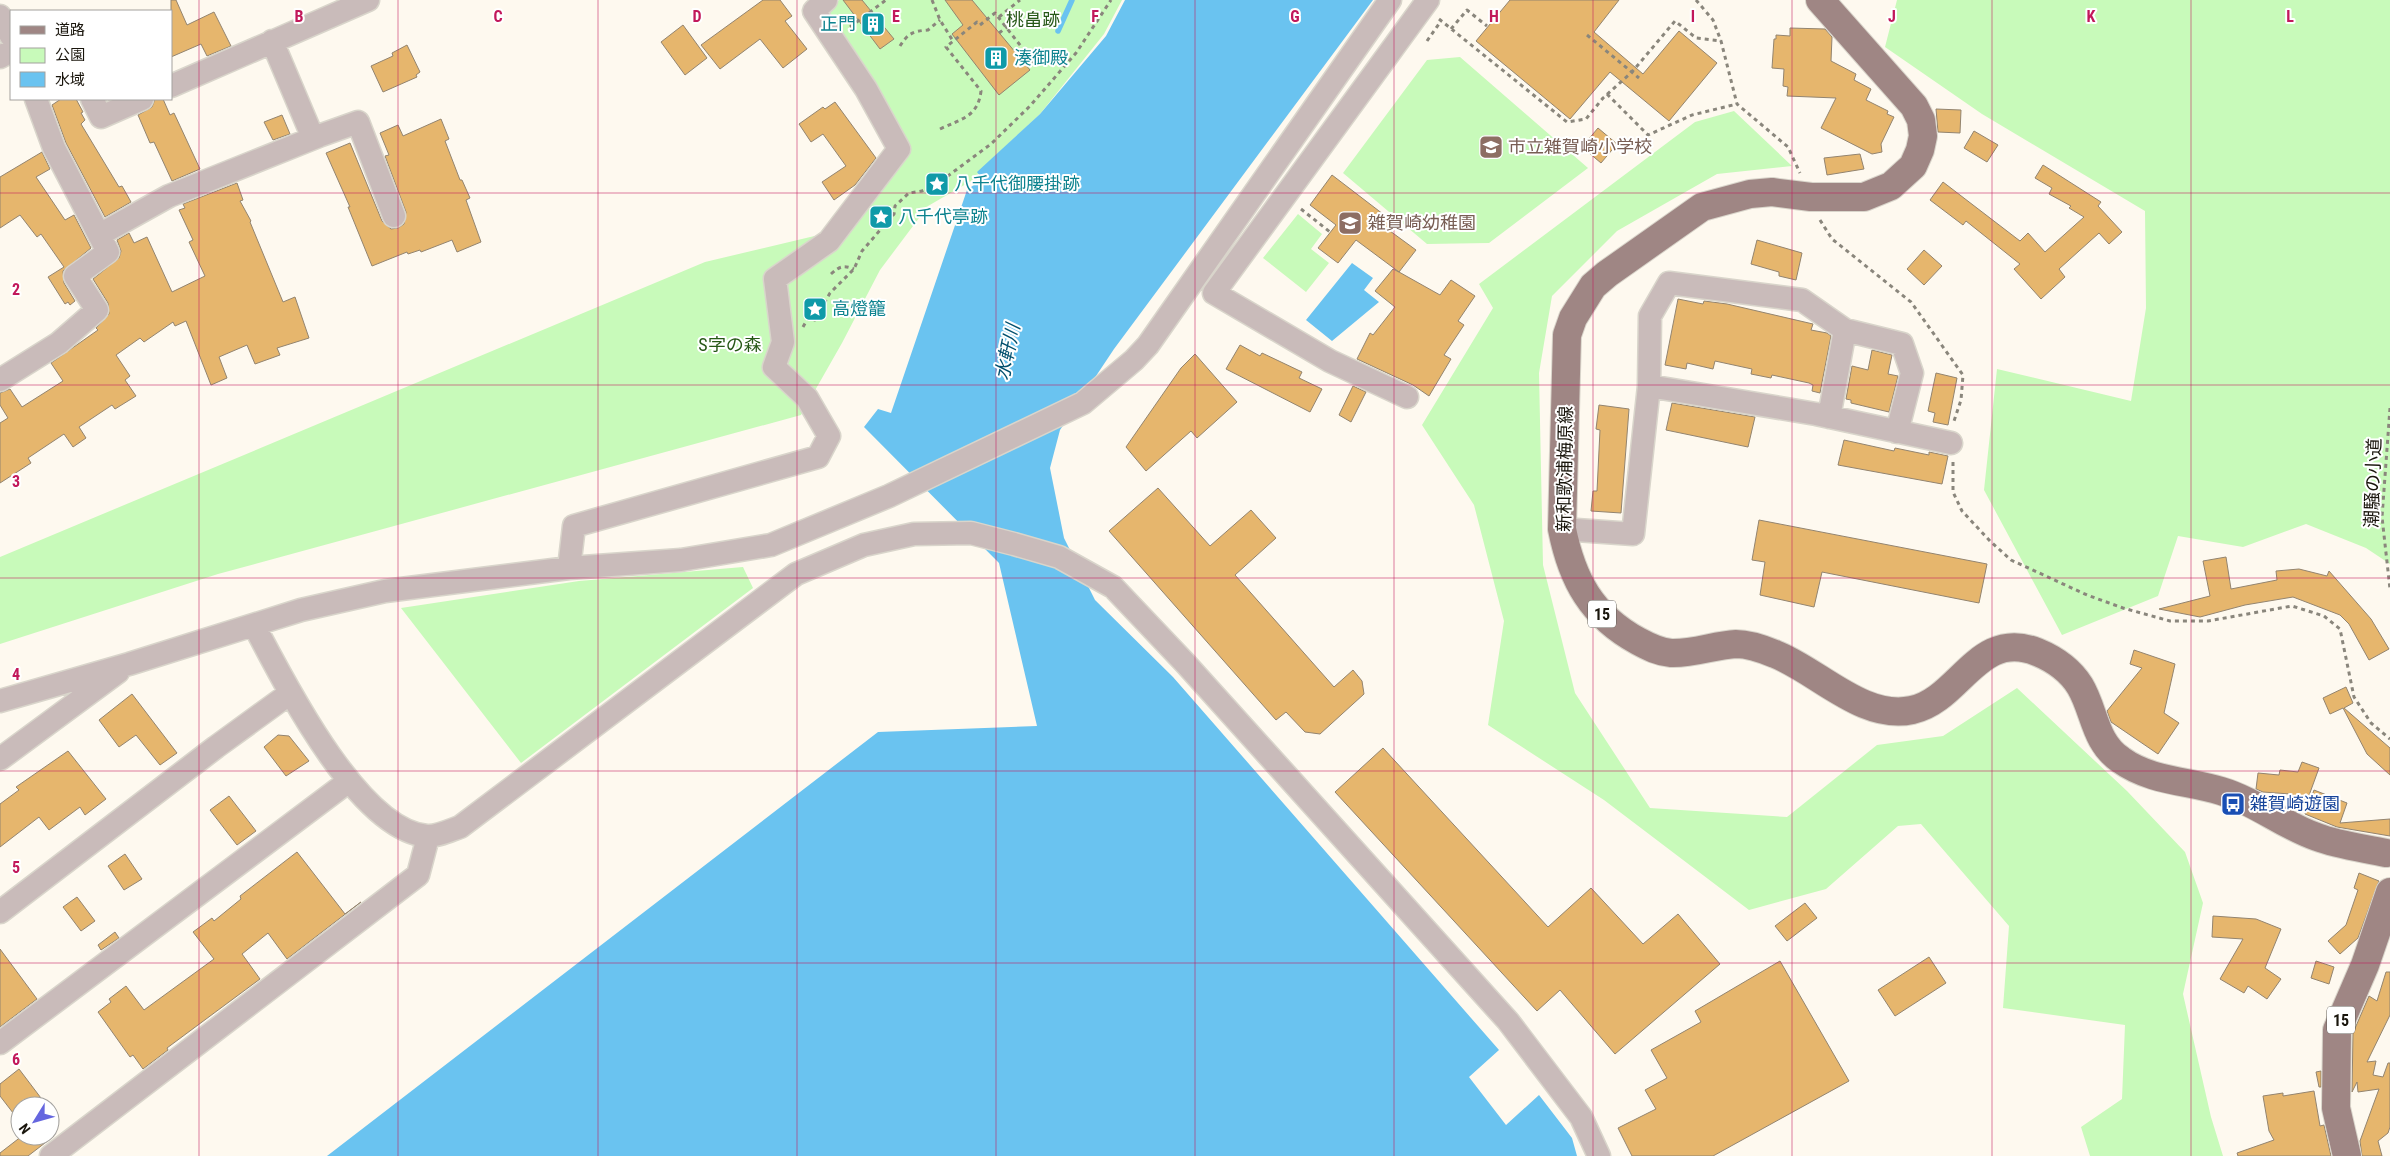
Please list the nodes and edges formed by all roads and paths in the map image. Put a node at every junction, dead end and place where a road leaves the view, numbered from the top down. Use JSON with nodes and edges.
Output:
{"nodes":[{"id":1,"x":368,"y":0,"type":"edge"},
{"id":2,"x":826,"y":0,"type":"edge"},
{"id":3,"x":886,"y":0,"type":"edge"},
{"id":4,"x":932,"y":0,"type":"edge"},
{"id":5,"x":1020,"y":0,"type":"edge"},
{"id":6,"x":1111,"y":0,"type":"edge"},
{"id":7,"x":1390,"y":0,"type":"edge"},
{"id":8,"x":1696,"y":0,"type":"edge"},
{"id":9,"x":1820,"y":0,"type":"edge"},
{"id":10,"x":1424,"y":5,"type":"edge"},
{"id":11,"x":0,"y":16,"type":"edge"},
{"id":12,"x":999,"y":17,"type":"junction"},
{"id":13,"x":940,"y":20,"type":"junction"},
{"id":14,"x":1487,"y":26,"type":"dead end"},
{"id":15,"x":1007,"y":27,"type":"junction"},
{"id":16,"x":1450,"y":29,"type":"junction"},
{"id":17,"x":1000,"y":33,"type":"dead end"},
{"id":18,"x":10,"y":34,"type":"edge"},
{"id":19,"x":1587,"y":35,"type":"dead end"},
{"id":20,"x":834,"y":40,"type":"junction"},
{"id":21,"x":953,"y":41,"type":"junction"},
{"id":22,"x":1721,"y":41,"type":"junction"},
{"id":23,"x":272,"y":42,"type":"junction"},
{"id":24,"x":900,"y":46,"type":"dead end"},
{"id":25,"x":1034,"y":63,"type":"dead end"},
{"id":26,"x":1632,"y":72,"type":"junction"},
{"id":27,"x":1639,"y":78,"type":"dead end"},
{"id":28,"x":172,"y":86,"type":"edge"},
{"id":29,"x":1607,"y":94,"type":"junction"},
{"id":30,"x":36,"y":100,"type":"edge"},
{"id":31,"x":92,"y":100,"type":"edge"},
{"id":32,"x":140,"y":100,"type":"edge"},
{"id":33,"x":1738,"y":104,"type":"junction"},
{"id":34,"x":961,"y":118,"type":"junction"},
{"id":35,"x":954,"y":122,"type":"junction"},
{"id":36,"x":963,"y":123,"type":"dead end"},
{"id":37,"x":956,"y":126,"type":"dead end"},
{"id":38,"x":940,"y":129,"type":"dead end"},
{"id":39,"x":319,"y":136,"type":"junction"},
{"id":40,"x":1810,"y":197,"type":"junction"},
{"id":41,"x":1300,"y":208,"type":"dead end"},
{"id":42,"x":394,"y":216,"type":"dead end"},
{"id":43,"x":1330,"y":232,"type":"dead end"},
{"id":44,"x":99,"y":235,"type":"junction"},
{"id":45,"x":854,"y":269,"type":"junction"},
{"id":46,"x":831,"y":274,"type":"dead end"},
{"id":47,"x":1845,"y":330,"type":"junction"},
{"id":48,"x":802,"y":332,"type":"dead end"},
{"id":49,"x":0,"y":380,"type":"edge"},
{"id":50,"x":1648,"y":386,"type":"junction"},
{"id":51,"x":1407,"y":397,"type":"dead end"},
{"id":52,"x":2390,"y":408,"type":"edge"},
{"id":53,"x":1829,"y":417,"type":"junction"},
{"id":54,"x":1897,"y":432,"type":"junction"},
{"id":55,"x":1951,"y":443,"type":"junction"},
{"id":56,"x":1562,"y":529,"type":"junction"},
{"id":57,"x":569,"y":568,"type":"junction"},
{"id":58,"x":2390,"y":589,"type":"edge"},
{"id":59,"x":254,"y":625,"type":"junction"},
{"id":60,"x":129,"y":664,"type":"junction"},
{"id":61,"x":290,"y":694,"type":"junction"},
{"id":62,"x":0,"y":701,"type":"edge"},
{"id":63,"x":2390,"y":739,"type":"edge"},
{"id":64,"x":0,"y":759,"type":"edge"},
{"id":65,"x":349,"y":781,"type":"junction"},
{"id":66,"x":428,"y":836,"type":"junction"},
{"id":67,"x":2388,"y":857,"type":"edge"},
{"id":68,"x":2390,"y":892,"type":"edge"},
{"id":69,"x":0,"y":912,"type":"edge"},
{"id":70,"x":0,"y":1043,"type":"edge"},
{"id":71,"x":51,"y":1156,"type":"edge"},
{"id":72,"x":1599,"y":1156,"type":"edge"},
{"id":73,"x":2346,"y":1156,"type":"edge"}],
"edges":[{"from":1,"to":23,"type":"street"},
{"from":2,"to":20,"type":"street"},
{"from":3,"to":20,"type":"path"},
{"from":4,"to":13,"type":"path"},
{"from":5,"to":12,"type":"path"},
{"from":6,"to":45,"type":"path"},
{"from":7,"to":57,"type":"street"},
{"from":8,"to":22,"type":"path"},
{"from":9,"to":40,"type":"main road","name":"新和歌浦梅原線","number":"15"},
{"from":10,"to":16,"type":"path"},
{"from":10,"to":51,"type":"street"},
{"from":11,"to":18,"type":"street"},
{"from":12,"to":15,"type":"path"},
{"from":12,"to":21,"type":"path"},
{"from":13,"to":21,"type":"path"},
{"from":13,"to":24,"type":"path"},
{"from":14,"to":16,"type":"path"},
{"from":15,"to":17,"type":"path"},
{"from":15,"to":25,"type":"path"},
{"from":16,"to":29,"type":"path"},
{"from":19,"to":26,"type":"path"},
{"from":20,"to":57,"type":"street"},
{"from":21,"to":34,"type":"path"},
{"from":22,"to":26,"type":"path"},
{"from":22,"to":33,"type":"path"},
{"from":23,"to":28,"type":"street"},
{"from":23,"to":39,"type":"street"},
{"from":26,"to":27,"type":"path"},
{"from":26,"to":29,"type":"path"},
{"from":29,"to":33,"type":"path"},
{"from":30,"to":44,"type":"street"},
{"from":31,"to":32,"type":"street"},
{"from":33,"to":40,"type":"path"},
{"from":34,"to":35,"type":"path"},
{"from":34,"to":36,"type":"path"},
{"from":35,"to":37,"type":"path"},
{"from":35,"to":38,"type":"path"},
{"from":39,"to":42,"type":"street"},
{"from":39,"to":44,"type":"street"},
{"from":40,"to":55,"type":"path"},
{"from":40,"to":56,"type":"main road","name":"新和歌浦梅原線","number":"15"},
{"from":41,"to":43,"type":"path"},
{"from":44,"to":49,"type":"street"},
{"from":45,"to":46,"type":"path"},
{"from":45,"to":48,"type":"path"},
{"from":47,"to":50,"type":"street"},
{"from":47,"to":53,"type":"street"},
{"from":47,"to":54,"type":"street"},
{"from":50,"to":53,"type":"street"},
{"from":50,"to":56,"type":"street"},
{"from":52,"to":58,"type":"path","name":"潮騒の小道"},
{"from":53,"to":54,"type":"street"},
{"from":54,"to":55,"type":"street"},
{"from":55,"to":63,"type":"path"},
{"from":56,"to":67,"type":"main road","name":"新和歌浦梅原線","number":"15"},
{"from":57,"to":59,"type":"street"},
{"from":59,"to":60,"type":"street"},
{"from":59,"to":61,"type":"street"},
{"from":60,"to":62,"type":"street"},
{"from":60,"to":64,"type":"street"},
{"from":61,"to":65,"type":"street"},
{"from":61,"to":69,"type":"street"},
{"from":65,"to":66,"type":"street"},
{"from":65,"to":70,"type":"street"},
{"from":66,"to":71,"type":"street"},
{"from":66,"to":72,"type":"street"},
{"from":68,"to":73,"type":"main road","number":"15"}]}
